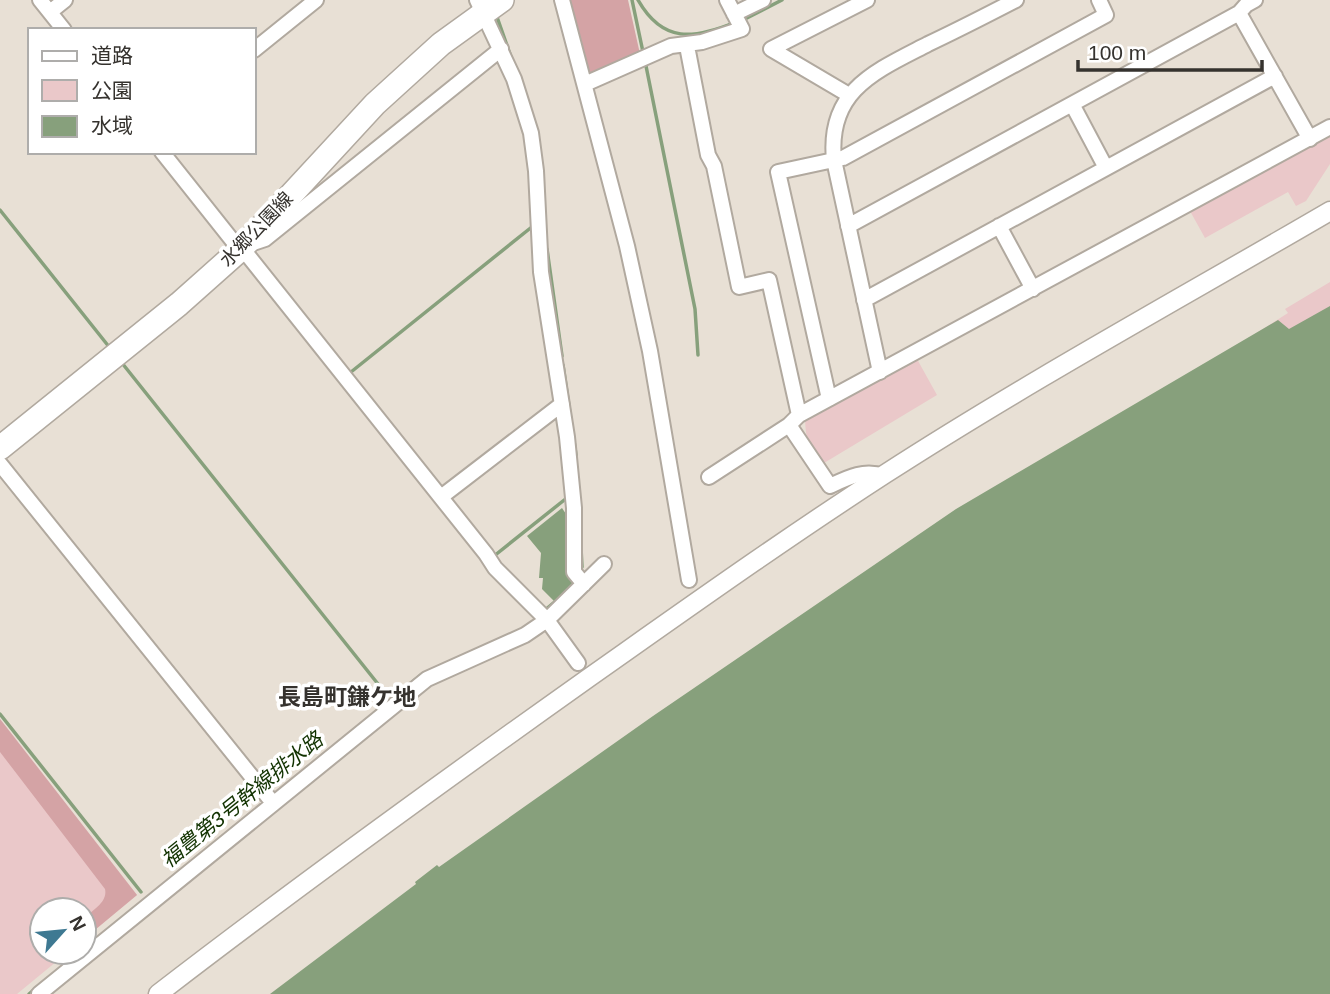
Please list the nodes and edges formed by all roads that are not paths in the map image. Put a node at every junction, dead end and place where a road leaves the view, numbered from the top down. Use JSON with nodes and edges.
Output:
{"nodes":[{"id":1,"x":40,"y":0,"type":"edge"},
{"id":2,"x":65,"y":0,"type":"edge"},
{"id":3,"x":316,"y":0,"type":"edge"},
{"id":4,"x":562,"y":0,"type":"edge"},
{"id":5,"x":727,"y":0,"type":"edge"},
{"id":6,"x":763,"y":0,"type":"edge"},
{"id":7,"x":867,"y":0,"type":"edge"},
{"id":8,"x":1016,"y":0,"type":"edge"},
{"id":9,"x":1099,"y":0,"type":"edge"},
{"id":10,"x":1255,"y":0,"type":"edge"},
{"id":11,"x":487,"y":4,"type":"edge"},
{"id":12,"x":50,"y":12,"type":"junction"},
{"id":13,"x":1239,"y":13,"type":"junction"},
{"id":14,"x":737,"y":19,"type":"junction"},
{"id":15,"x":62,"y":28,"type":"edge"},
{"id":16,"x":687,"y":46,"type":"junction"},
{"id":17,"x":256,"y":48,"type":"edge"},
{"id":18,"x":502,"y":49,"type":"junction"},
{"id":19,"x":1275,"y":76,"type":"junction"},
{"id":20,"x":585,"y":84,"type":"junction"},
{"id":21,"x":849,"y":95,"type":"junction"},
{"id":22,"x":1072,"y":104,"type":"junction"},
{"id":23,"x":1330,"y":127,"type":"edge"},
{"id":24,"x":1310,"y":139,"type":"junction"},
{"id":25,"x":164,"y":154,"type":"edge"},
{"id":26,"x":834,"y":160,"type":"junction"},
{"id":27,"x":1106,"y":168,"type":"junction"},
{"id":28,"x":1330,"y":211,"type":"edge"},
{"id":29,"x":848,"y":226,"type":"junction"},
{"id":30,"x":999,"y":226,"type":"junction"},
{"id":31,"x":242,"y":248,"type":"junction"},
{"id":32,"x":1033,"y":289,"type":"junction"},
{"id":33,"x":864,"y":300,"type":"junction"},
{"id":34,"x":880,"y":372,"type":"junction"},
{"id":35,"x":829,"y":399,"type":"junction"},
{"id":36,"x":562,"y":404,"type":"junction"},
{"id":37,"x":794,"y":420,"type":"junction"},
{"id":38,"x":0,"y":448,"type":"edge"},
{"id":39,"x":0,"y":464,"type":"edge"},
{"id":40,"x":883,"y":476,"type":"junction"},
{"id":41,"x":709,"y":477,"type":"dead end"},
{"id":42,"x":442,"y":497,"type":"junction"},
{"id":43,"x":604,"y":564,"type":"dead end"},
{"id":44,"x":689,"y":580,"type":"dead end"},
{"id":45,"x":584,"y":584,"type":"junction"},
{"id":46,"x":547,"y":620,"type":"junction"},
{"id":47,"x":578,"y":663,"type":"dead end"},
{"id":48,"x":270,"y":800,"type":"junction"},
{"id":49,"x":39,"y":994,"type":"edge"},
{"id":50,"x":158,"y":994,"type":"edge"}],
"edges":[{"from":1,"to":12,"type":"street"},
{"from":2,"to":12,"type":"street"},
{"from":3,"to":17,"type":"street"},
{"from":4,"to":20,"type":"street"},
{"from":5,"to":14,"type":"street"},
{"from":6,"to":14,"type":"street"},
{"from":7,"to":21,"type":"street"},
{"from":8,"to":21,"type":"street"},
{"from":9,"to":26,"type":"street"},
{"from":10,"to":13,"type":"street"},
{"from":11,"to":18,"type":"street"},
{"from":11,"to":31,"type":"main road","name":"水郷公園線"},
{"from":12,"to":15,"type":"street"},
{"from":13,"to":19,"type":"street"},
{"from":13,"to":22,"type":"street"},
{"from":14,"to":16,"type":"street"},
{"from":16,"to":20,"type":"street"},
{"from":16,"to":37,"type":"street"},
{"from":18,"to":31,"type":"street"},
{"from":18,"to":36,"type":"street"},
{"from":19,"to":24,"type":"street"},
{"from":19,"to":27,"type":"street"},
{"from":20,"to":44,"type":"street"},
{"from":21,"to":26,"type":"street"},
{"from":22,"to":27,"type":"street"},
{"from":22,"to":29,"type":"street"},
{"from":23,"to":24,"type":"street"},
{"from":24,"to":32,"type":"street"},
{"from":25,"to":31,"type":"street"},
{"from":26,"to":29,"type":"street"},
{"from":26,"to":35,"type":"street"},
{"from":27,"to":30,"type":"street"},
{"from":28,"to":40,"type":"street"},
{"from":29,"to":33,"type":"street"},
{"from":30,"to":32,"type":"street"},
{"from":30,"to":33,"type":"street"},
{"from":31,"to":38,"type":"main road","name":"水郷公園線"},
{"from":31,"to":42,"type":"street"},
{"from":32,"to":34,"type":"street"},
{"from":33,"to":34,"type":"street"},
{"from":34,"to":35,"type":"street"},
{"from":35,"to":37,"type":"street"},
{"from":36,"to":42,"type":"street"},
{"from":36,"to":45,"type":"street"},
{"from":37,"to":40,"type":"street"},
{"from":37,"to":41,"type":"street"},
{"from":39,"to":48,"type":"street"},
{"from":40,"to":50,"type":"street"},
{"from":42,"to":46,"type":"street"},
{"from":43,"to":45,"type":"street"},
{"from":45,"to":46,"type":"street"},
{"from":46,"to":47,"type":"street"},
{"from":46,"to":48,"type":"street"},
{"from":48,"to":49,"type":"street"}]}
